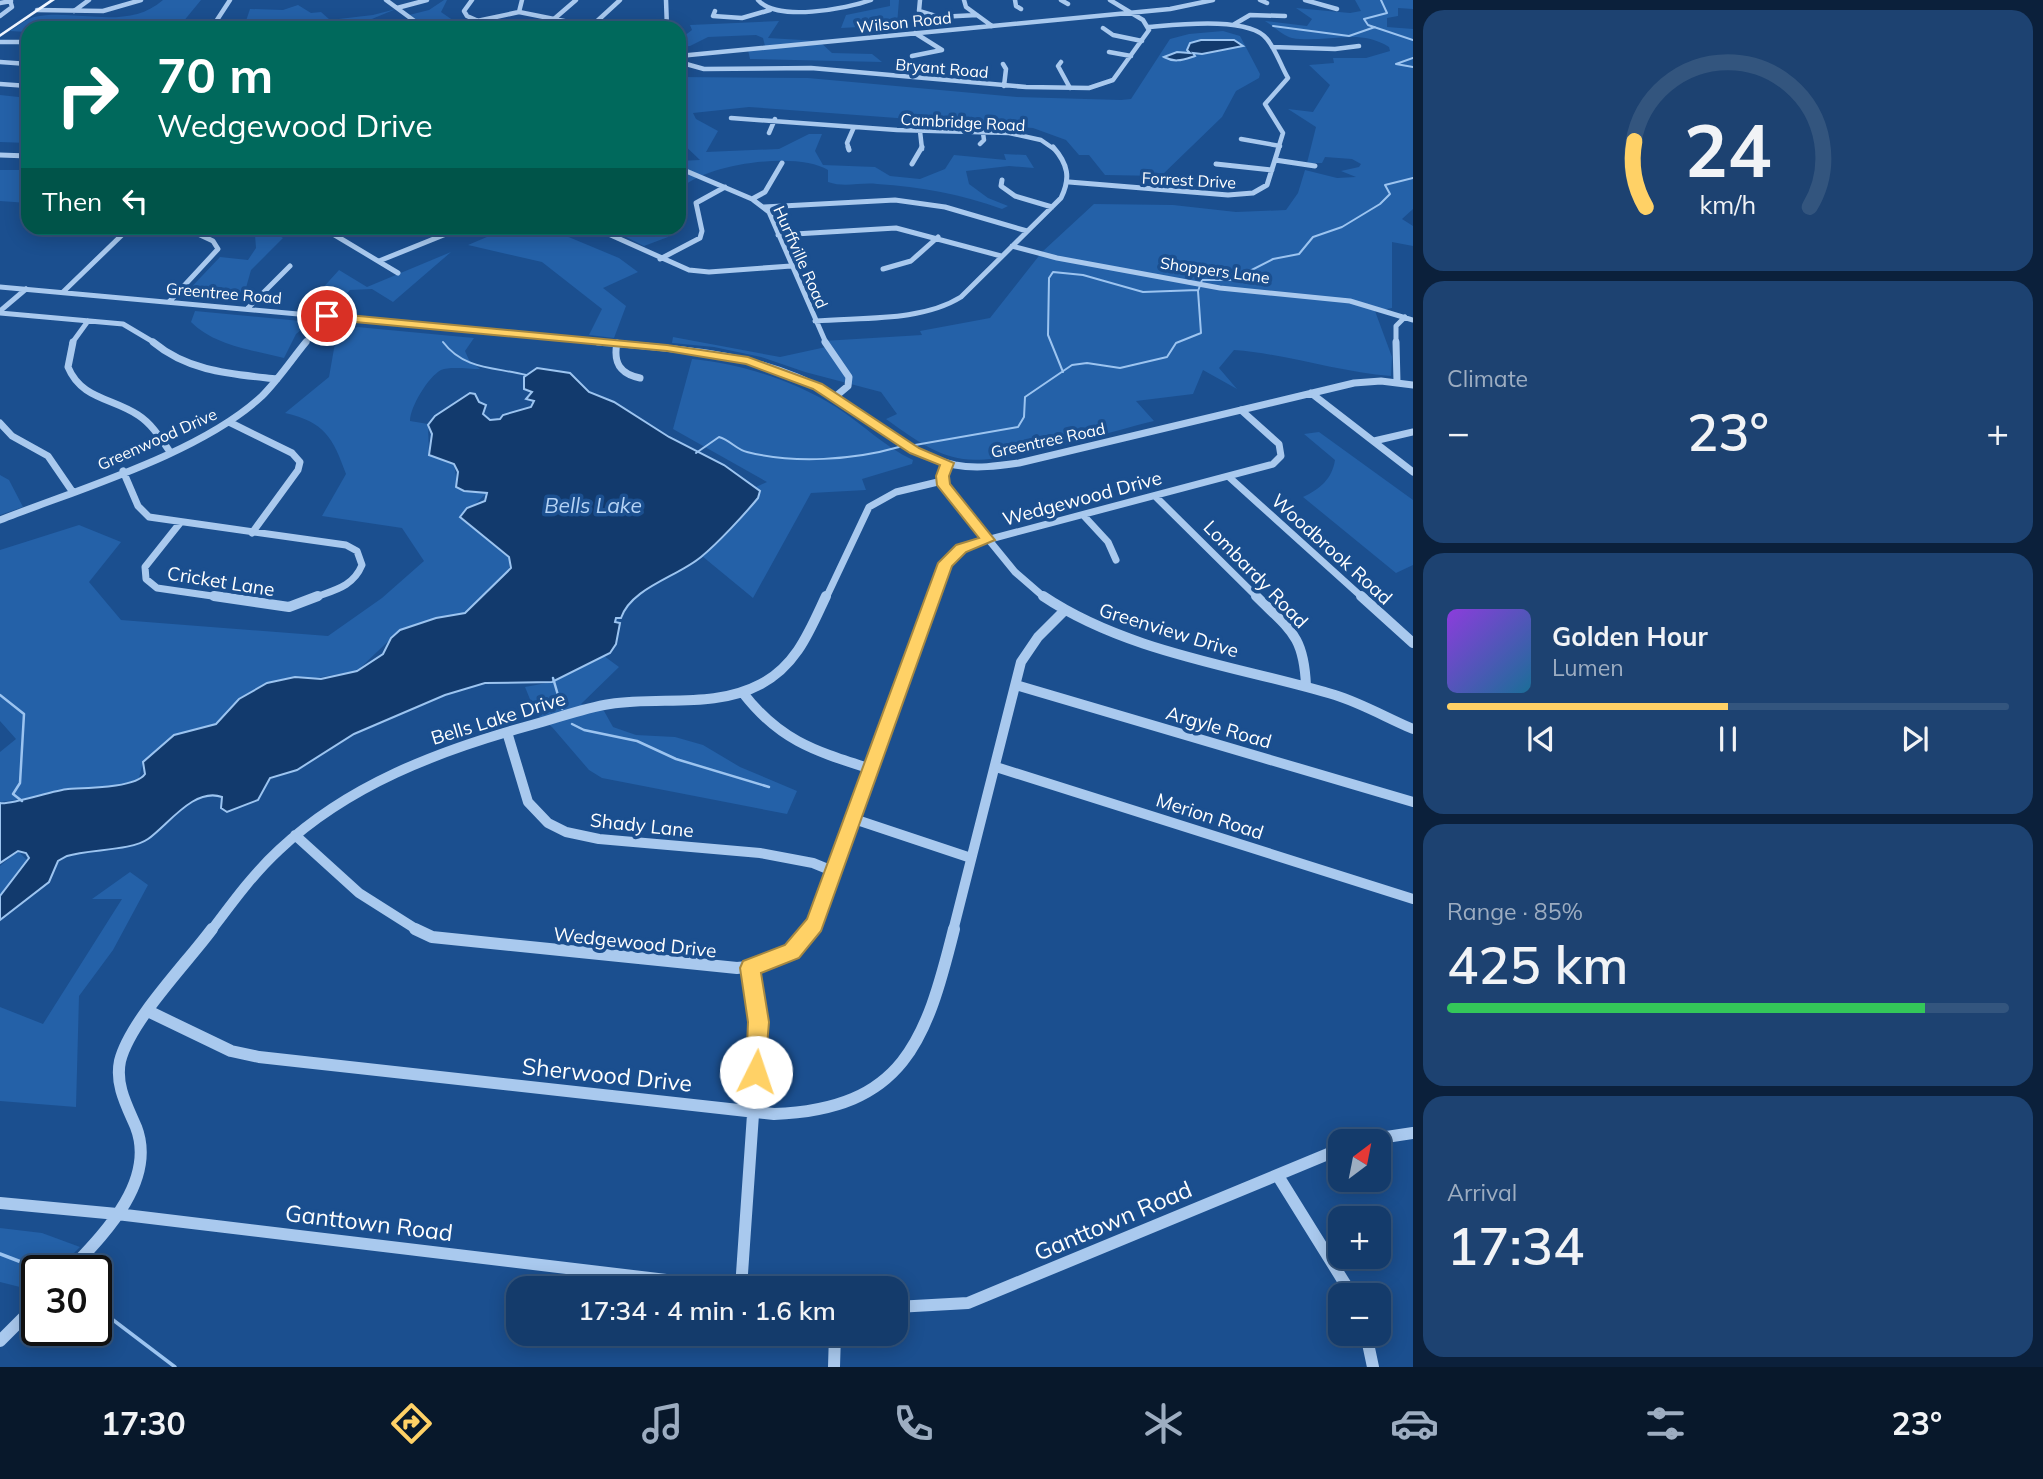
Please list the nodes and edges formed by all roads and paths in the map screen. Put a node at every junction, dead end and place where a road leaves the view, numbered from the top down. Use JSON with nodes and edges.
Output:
{"nodes":[{"id":1,"x":53,"y":0,"type":"edge"},
{"id":2,"x":89,"y":0,"type":"edge"},
{"id":3,"x":141,"y":0,"type":"edge"},
{"id":4,"x":230,"y":0,"type":"edge"},
{"id":5,"x":386,"y":0,"type":"edge"},
{"id":6,"x":427,"y":0,"type":"edge"},
{"id":7,"x":472,"y":0,"type":"edge"},
{"id":8,"x":522,"y":0,"type":"edge"},
{"id":9,"x":576,"y":0,"type":"edge"},
{"id":10,"x":620,"y":0,"type":"edge"},
{"id":11,"x":666,"y":0,"type":"edge"},
{"id":12,"x":758,"y":0,"type":"edge"},
{"id":13,"x":839,"y":0,"type":"edge"},
{"id":14,"x":871,"y":0,"type":"edge"},
{"id":15,"x":920,"y":0,"type":"edge"},
{"id":16,"x":964,"y":0,"type":"edge"},
{"id":17,"x":1015,"y":0,"type":"edge"},
{"id":18,"x":1061,"y":0,"type":"edge"},
{"id":19,"x":1110,"y":0,"type":"edge"},
{"id":20,"x":1213,"y":0,"type":"edge"},
{"id":21,"x":1260,"y":0,"type":"edge"},
{"id":22,"x":1305,"y":0,"type":"edge"},
{"id":23,"x":11,"y":1,"type":"edge"},
{"id":24,"x":0,"y":3,"type":"edge"},
{"id":25,"x":1267,"y":3,"type":"dead end"},
{"id":26,"x":1068,"y":4,"type":"dead end"},
{"id":27,"x":847,"y":5,"type":"junction"},
{"id":28,"x":397,"y":8,"type":"junction"},
{"id":29,"x":1021,"y":9,"type":"dead end"},
{"id":30,"x":1337,"y":9,"type":"dead end"},
{"id":31,"x":37,"y":10,"type":"junction"},
{"id":32,"x":770,"y":10,"type":"junction"},
{"id":33,"x":74,"y":11,"type":"junction"},
{"id":34,"x":715,"y":11,"type":"dead end"},
{"id":35,"x":519,"y":12,"type":"junction"},
{"id":36,"x":1130,"y":13,"type":"junction"},
{"id":37,"x":977,"y":15,"type":"junction"},
{"id":38,"x":0,"y":16,"type":"edge"},
{"id":39,"x":1285,"y":16,"type":"dead end"},
{"id":40,"x":554,"y":19,"type":"junction"},
{"id":41,"x":21,"y":21,"type":"edge"},
{"id":42,"x":21,"y":21,"type":"edge"},
{"id":43,"x":216,"y":21,"type":"edge"},
{"id":44,"x":415,"y":21,"type":"edge"},
{"id":45,"x":477,"y":21,"type":"joint"},
{"id":46,"x":574,"y":21,"type":"edge"},
{"id":47,"x":597,"y":21,"type":"edge"},
{"id":48,"x":667,"y":21,"type":"edge"},
{"id":49,"x":1233,"y":25,"type":"junction"},
{"id":50,"x":992,"y":26,"type":"junction"},
{"id":51,"x":1149,"y":27,"type":"junction"},
{"id":52,"x":1103,"y":28,"type":"dead end"},
{"id":53,"x":915,"y":33,"type":"junction"},
{"id":54,"x":0,"y":36,"type":"edge"},
{"id":55,"x":1142,"y":41,"type":"junction"},
{"id":56,"x":0,"y":42,"type":"edge"},
{"id":57,"x":21,"y":42,"type":"edge"},
{"id":58,"x":1359,"y":46,"type":"dead end"},
{"id":59,"x":1272,"y":47,"type":"junction"},
{"id":60,"x":1109,"y":52,"type":"dead end"},
{"id":61,"x":686,"y":55,"type":"edge"},
{"id":62,"x":912,"y":56,"type":"dead end"},
{"id":63,"x":1131,"y":56,"type":"junction"},
{"id":64,"x":0,"y":62,"type":"edge"},
{"id":65,"x":1061,"y":62,"type":"dead end"},
{"id":66,"x":21,"y":64,"type":"edge"},
{"id":67,"x":686,"y":64,"type":"edge"},
{"id":68,"x":1003,"y":64,"type":"dead end"},
{"id":69,"x":0,"y":84,"type":"edge"},
{"id":70,"x":21,"y":86,"type":"edge"},
{"id":71,"x":1004,"y":86,"type":"junction"},
{"id":72,"x":1070,"y":88,"type":"junction"},
{"id":73,"x":732,"y":118,"type":"dead end"},
{"id":74,"x":775,"y":119,"type":"junction"},
{"id":75,"x":854,"y":127,"type":"junction"},
{"id":76,"x":920,"y":131,"type":"junction"},
{"id":77,"x":769,"y":133,"type":"dead end"},
{"id":78,"x":983,"y":133,"type":"junction"},
{"id":79,"x":1241,"y":139,"type":"dead end"},
{"id":80,"x":980,"y":144,"type":"dead end"},
{"id":81,"x":1280,"y":146,"type":"junction"},
{"id":82,"x":849,"y":150,"type":"dead end"},
{"id":83,"x":0,"y":155,"type":"edge"},
{"id":84,"x":21,"y":156,"type":"edge"},
{"id":85,"x":1275,"y":160,"type":"junction"},
{"id":86,"x":782,"y":163,"type":"dead end"},
{"id":87,"x":912,"y":164,"type":"dead end"},
{"id":88,"x":1216,"y":164,"type":"dead end"},
{"id":89,"x":1315,"y":166,"type":"dead end"},
{"id":90,"x":1272,"y":170,"type":"junction"},
{"id":91,"x":686,"y":171,"type":"edge"},
{"id":92,"x":1002,"y":180,"type":"dead end"},
{"id":93,"x":1069,"y":182,"type":"junction"},
{"id":94,"x":725,"y":187,"type":"junction"},
{"id":95,"x":752,"y":199,"type":"junction"},
{"id":96,"x":764,"y":207,"type":"junction"},
{"id":97,"x":1052,"y":207,"type":"junction"},
{"id":98,"x":1027,"y":231,"type":"junction"},
{"id":99,"x":122,"y":235,"type":"edge"},
{"id":100,"x":200,"y":235,"type":"edge"},
{"id":101,"x":335,"y":235,"type":"edge"},
{"id":102,"x":442,"y":235,"type":"edge"},
{"id":103,"x":610,"y":235,"type":"edge"},
{"id":104,"x":778,"y":235,"type":"junction"},
{"id":105,"x":938,"y":237,"type":"junction"},
{"id":106,"x":1012,"y":246,"type":"junction"},
{"id":107,"x":1001,"y":256,"type":"junction"},
{"id":108,"x":660,"y":259,"type":"junction"},
{"id":109,"x":379,"y":261,"type":"junction"},
{"id":110,"x":290,"y":266,"type":"dead end"},
{"id":111,"x":792,"y":266,"type":"junction"},
{"id":112,"x":883,"y":269,"type":"dead end"},
{"id":113,"x":398,"y":273,"type":"dead end"},
{"id":114,"x":0,"y":287,"type":"edge"},
{"id":115,"x":26,"y":289,"type":"junction"},
{"id":116,"x":63,"y":292,"type":"junction"},
{"id":117,"x":169,"y":302,"type":"junction"},
{"id":118,"x":248,"y":309,"type":"junction"},
{"id":119,"x":0,"y":312,"type":"edge"},
{"id":120,"x":327,"y":316,"type":"junction"},
{"id":121,"x":1409,"y":319,"type":"edge"},
{"id":122,"x":88,"y":321,"type":"junction"},
{"id":123,"x":815,"y":321,"type":"junction"},
{"id":124,"x":617,"y":343,"type":"junction"},
{"id":125,"x":640,"y":377,"type":"dead end"},
{"id":126,"x":277,"y":379,"type":"junction"},
{"id":127,"x":1397,"y":382,"type":"junction"},
{"id":128,"x":1413,"y":385,"type":"edge"},
{"id":129,"x":1311,"y":393,"type":"junction"},
{"id":130,"x":836,"y":396,"type":"junction"},
{"id":131,"x":1241,"y":410,"type":"junction"},
{"id":132,"x":229,"y":422,"type":"junction"},
{"id":133,"x":0,"y":423,"type":"edge"},
{"id":134,"x":1413,"y":432,"type":"edge"},
{"id":135,"x":1374,"y":441,"type":"junction"},
{"id":136,"x":170,"y":452,"type":"junction"},
{"id":137,"x":947,"y":463,"type":"junction"},
{"id":138,"x":123,"y":471,"type":"junction"},
{"id":139,"x":1413,"y":472,"type":"edge"},
{"id":140,"x":1229,"y":477,"type":"junction"},
{"id":141,"x":942,"y":481,"type":"junction"},
{"id":142,"x":72,"y":491,"type":"junction"},
{"id":143,"x":1156,"y":497,"type":"junction"},
{"id":144,"x":1084,"y":516,"type":"junction"},
{"id":145,"x":0,"y":520,"type":"edge"},
{"id":146,"x":180,"y":523,"type":"junction"},
{"id":147,"x":252,"y":533,"type":"junction"},
{"id":148,"x":988,"y":540,"type":"junction"},
{"id":149,"x":1116,"y":559,"type":"dead end"},
{"id":150,"x":1065,"y":610,"type":"junction"},
{"id":151,"x":1413,"y":643,"type":"edge"},
{"id":152,"x":1016,"y":685,"type":"junction"},
{"id":153,"x":1306,"y":686,"type":"junction"},
{"id":154,"x":743,"y":693,"type":"junction"},
{"id":155,"x":1413,"y":729,"type":"edge"},
{"id":156,"x":508,"y":732,"type":"junction"},
{"id":157,"x":996,"y":767,"type":"junction"},
{"id":158,"x":871,"y":769,"type":"junction"},
{"id":159,"x":1413,"y":802,"type":"edge"},
{"id":160,"x":854,"y":819,"type":"junction"},
{"id":161,"x":295,"y":835,"type":"junction"},
{"id":162,"x":971,"y":858,"type":"junction"},
{"id":163,"x":835,"y":872,"type":"junction"},
{"id":164,"x":1413,"y":899,"type":"edge"},
{"id":165,"x":750,"y":968,"type":"junction"},
{"id":166,"x":150,"y":1012,"type":"junction"},
{"id":167,"x":753,"y":1112,"type":"junction"},
{"id":168,"x":1413,"y":1133,"type":"edge"},
{"id":169,"x":1391,"y":1135,"type":"edge"},
{"id":170,"x":1328,"y":1154,"type":"edge"},
{"id":171,"x":1278,"y":1176,"type":"junction"},
{"id":172,"x":0,"y":1203,"type":"edge"},
{"id":173,"x":117,"y":1214,"type":"junction"},
{"id":174,"x":83,"y":1255,"type":"edge"},
{"id":175,"x":633,"y":1276,"type":"edge"},
{"id":176,"x":742,"y":1276,"type":"edge"},
{"id":177,"x":1345,"y":1283,"type":"edge"},
{"id":178,"x":908,"y":1307,"type":"edge"},
{"id":179,"x":21,"y":1320,"type":"edge"},
{"id":180,"x":0,"y":1341,"type":"edge"},
{"id":181,"x":835,"y":1346,"type":"edge"},
{"id":182,"x":1369,"y":1346,"type":"edge"},
{"id":183,"x":834,"y":1367,"type":"edge"},
{"id":184,"x":1373,"y":1367,"type":"edge"}],
"edges":[{"from":1,"to":31,"type":"main road"},
{"from":2,"to":33,"type":"street"},
{"from":3,"to":33,"type":"street"},
{"from":4,"to":43,"type":"street"},
{"from":5,"to":28,"type":"street"},
{"from":6,"to":28,"type":"street"},
{"from":7,"to":45,"type":"street"},
{"from":8,"to":35,"type":"street"},
{"from":9,"to":40,"type":"street"},
{"from":10,"to":47,"type":"street"},
{"from":11,"to":48,"type":"street"},
{"from":12,"to":32,"type":"street"},
{"from":13,"to":27,"type":"street"},
{"from":14,"to":27,"type":"street"},
{"from":15,"to":37,"type":"street"},
{"from":16,"to":37,"type":"street"},
{"from":17,"to":29,"type":"street"},
{"from":18,"to":26,"type":"street"},
{"from":19,"to":36,"type":"street"},
{"from":20,"to":36,"type":"street","name":"Wilson Road"},
{"from":21,"to":25,"type":"street"},
{"from":22,"to":30,"type":"street"},
{"from":23,"to":24,"type":"street"},
{"from":23,"to":38,"type":"street"},
{"from":27,"to":32,"type":"street"},
{"from":28,"to":44,"type":"street"},
{"from":31,"to":33,"type":"street"},
{"from":31,"to":42,"type":"main road"},
{"from":32,"to":34,"type":"street"},
{"from":35,"to":40,"type":"street"},
{"from":35,"to":45,"type":"street"},
{"from":36,"to":50,"type":"street","name":"Wilson Road"},
{"from":36,"to":51,"type":"street"},
{"from":37,"to":50,"type":"street"},
{"from":39,"to":49,"type":"street"},
{"from":40,"to":46,"type":"street"},
{"from":41,"to":54,"type":"main road"},
{"from":49,"to":51,"type":"street"},
{"from":49,"to":59,"type":"street"},
{"from":50,"to":53,"type":"street","name":"Wilson Road"},
{"from":51,"to":55,"type":"street","name":"Bryant Road"},
{"from":52,"to":55,"type":"street"},
{"from":53,"to":61,"type":"street","name":"Wilson Road"},
{"from":53,"to":62,"type":"street"},
{"from":55,"to":63,"type":"street","name":"Bryant Road"},
{"from":56,"to":57,"type":"street"},
{"from":58,"to":59,"type":"street"},
{"from":59,"to":81,"type":"street"},
{"from":60,"to":63,"type":"street"},
{"from":63,"to":72,"type":"street","name":"Bryant Road"},
{"from":64,"to":66,"type":"street"},
{"from":65,"to":72,"type":"street"},
{"from":67,"to":71,"type":"street","name":"Bryant Road"},
{"from":68,"to":71,"type":"street"},
{"from":69,"to":70,"type":"street"},
{"from":71,"to":72,"type":"street","name":"Bryant Road"},
{"from":73,"to":74,"type":"street","name":"Cambridge Road"},
{"from":74,"to":75,"type":"street","name":"Cambridge Road"},
{"from":74,"to":77,"type":"street"},
{"from":75,"to":76,"type":"street","name":"Cambridge Road"},
{"from":75,"to":82,"type":"street"},
{"from":76,"to":78,"type":"street","name":"Cambridge Road"},
{"from":76,"to":87,"type":"street"},
{"from":78,"to":80,"type":"street"},
{"from":78,"to":93,"type":"street","name":"Cambridge Road"},
{"from":79,"to":81,"type":"street"},
{"from":81,"to":85,"type":"street","name":"Forrest Drive"},
{"from":83,"to":84,"type":"street"},
{"from":85,"to":89,"type":"street"},
{"from":85,"to":90,"type":"street","name":"Forrest Drive"},
{"from":86,"to":95,"type":"street"},
{"from":88,"to":90,"type":"street"},
{"from":90,"to":93,"type":"street","name":"Forrest Drive"},
{"from":91,"to":94,"type":"street","name":"Hurffville Road"},
{"from":92,"to":97,"type":"street"},
{"from":93,"to":97,"type":"street"},
{"from":94,"to":95,"type":"street","name":"Hurffville Road"},
{"from":94,"to":108,"type":"street"},
{"from":95,"to":96,"type":"street","name":"Hurffville Road"},
{"from":96,"to":98,"type":"street"},
{"from":96,"to":104,"type":"street","name":"Hurffville Road"},
{"from":97,"to":98,"type":"street"},
{"from":98,"to":106,"type":"street"},
{"from":99,"to":116,"type":"street"},
{"from":100,"to":117,"type":"street"},
{"from":101,"to":109,"type":"street"},
{"from":102,"to":109,"type":"street"},
{"from":103,"to":108,"type":"street"},
{"from":104,"to":105,"type":"street"},
{"from":104,"to":111,"type":"street","name":"Hurffville Road"},
{"from":105,"to":107,"type":"street"},
{"from":105,"to":112,"type":"street"},
{"from":106,"to":107,"type":"street"},
{"from":106,"to":121,"type":"street","name":"Shoppers Lane"},
{"from":107,"to":123,"type":"street"},
{"from":108,"to":111,"type":"street"},
{"from":109,"to":113,"type":"street"},
{"from":110,"to":118,"type":"street"},
{"from":111,"to":123,"type":"street","name":"Hurffville Road"},
{"from":114,"to":115,"type":"street","name":"Greentree Road"},
{"from":115,"to":116,"type":"street","name":"Greentree Road"},
{"from":115,"to":119,"type":"street"},
{"from":116,"to":117,"type":"street","name":"Greentree Road"},
{"from":117,"to":118,"type":"street","name":"Greentree Road"},
{"from":118,"to":120,"type":"street","name":"Greentree Road"},
{"from":119,"to":122,"type":"street"},
{"from":120,"to":124,"type":"street","name":"Greentree Road"},
{"from":120,"to":126,"type":"street","name":"Greenwood Drive"},
{"from":121,"to":127,"type":"street"},
{"from":122,"to":126,"type":"street"},
{"from":122,"to":136,"type":"street"},
{"from":123,"to":130,"type":"street","name":"Hurffville Road"},
{"from":124,"to":125,"type":"street"},
{"from":124,"to":130,"type":"street","name":"Greentree Road"},
{"from":126,"to":132,"type":"street","name":"Greenwood Drive"},
{"from":127,"to":128,"type":"street","name":"Greentree Road"},
{"from":127,"to":129,"type":"street","name":"Greentree Road"},
{"from":129,"to":131,"type":"street","name":"Greentree Road"},
{"from":129,"to":135,"type":"street"},
{"from":130,"to":137,"type":"street","name":"Greentree Road"},
{"from":131,"to":137,"type":"street","name":"Greentree Road"},
{"from":131,"to":140,"type":"street","name":"Wedgewood Drive"},
{"from":132,"to":136,"type":"street","name":"Greenwood Drive"},
{"from":132,"to":147,"type":"street"},
{"from":133,"to":142,"type":"street"},
{"from":134,"to":135,"type":"street"},
{"from":135,"to":139,"type":"street"},
{"from":136,"to":138,"type":"street","name":"Greenwood Drive"},
{"from":137,"to":141,"type":"street"},
{"from":138,"to":142,"type":"street","name":"Greenwood Drive"},
{"from":138,"to":146,"type":"street","name":"Cricket Lane"},
{"from":140,"to":143,"type":"street","name":"Wedgewood Drive"},
{"from":140,"to":151,"type":"street","name":"Woodbrook Road"},
{"from":141,"to":148,"type":"street","name":"Greenview Drive"},
{"from":141,"to":154,"type":"street","name":"Bells Lake Drive"},
{"from":142,"to":145,"type":"street","name":"Greenwood Drive"},
{"from":143,"to":144,"type":"street","name":"Wedgewood Drive"},
{"from":143,"to":153,"type":"street","name":"Lombardy Road"},
{"from":144,"to":148,"type":"street","name":"Wedgewood Drive"},
{"from":144,"to":149,"type":"street"},
{"from":146,"to":147,"type":"street","name":"Cricket Lane"},
{"from":146,"to":147,"type":"street","name":"Cricket Lane"},
{"from":148,"to":150,"type":"street","name":"Greenview Drive"},
{"from":148,"to":158,"type":"street","name":"Wedgewood Drive"},
{"from":150,"to":152,"type":"street","name":"Sherwood Drive"},
{"from":150,"to":153,"type":"street","name":"Greenview Drive"},
{"from":152,"to":157,"type":"street","name":"Sherwood Drive"},
{"from":152,"to":159,"type":"street","name":"Argyle Road"},
{"from":153,"to":155,"type":"street","name":"Greenview Drive"},
{"from":154,"to":156,"type":"street","name":"Bells Lake Drive"},
{"from":154,"to":158,"type":"street"},
{"from":156,"to":161,"type":"street","name":"Bells Lake Drive"},
{"from":156,"to":163,"type":"street","name":"Shady Lane"},
{"from":157,"to":162,"type":"street","name":"Sherwood Drive"},
{"from":157,"to":164,"type":"street","name":"Merion Road"},
{"from":158,"to":160,"type":"street","name":"Wedgewood Drive"},
{"from":160,"to":162,"type":"street"},
{"from":160,"to":163,"type":"street","name":"Wedgewood Drive"},
{"from":161,"to":165,"type":"street","name":"Wedgewood Drive"},
{"from":161,"to":166,"type":"street","name":"Bells Lake Drive"},
{"from":162,"to":167,"type":"street","name":"Sherwood Drive"},
{"from":163,"to":165,"type":"street","name":"Wedgewood Drive"},
{"from":165,"to":167,"type":"street"},
{"from":166,"to":167,"type":"street","name":"Sherwood Drive"},
{"from":166,"to":173,"type":"street","name":"Bells Lake Drive"},
{"from":167,"to":176,"type":"street"},
{"from":168,"to":169,"type":"street"},
{"from":170,"to":171,"type":"street","name":"Ganttown Road"},
{"from":171,"to":177,"type":"street"},
{"from":171,"to":178,"type":"street","name":"Ganttown Road"},
{"from":172,"to":173,"type":"street","name":"Ganttown Road"},
{"from":173,"to":174,"type":"street","name":"Bells Lake Drive"},
{"from":173,"to":175,"type":"street","name":"Ganttown Road"},
{"from":179,"to":180,"type":"street"},
{"from":181,"to":183,"type":"street"},
{"from":182,"to":184,"type":"street"}]}
